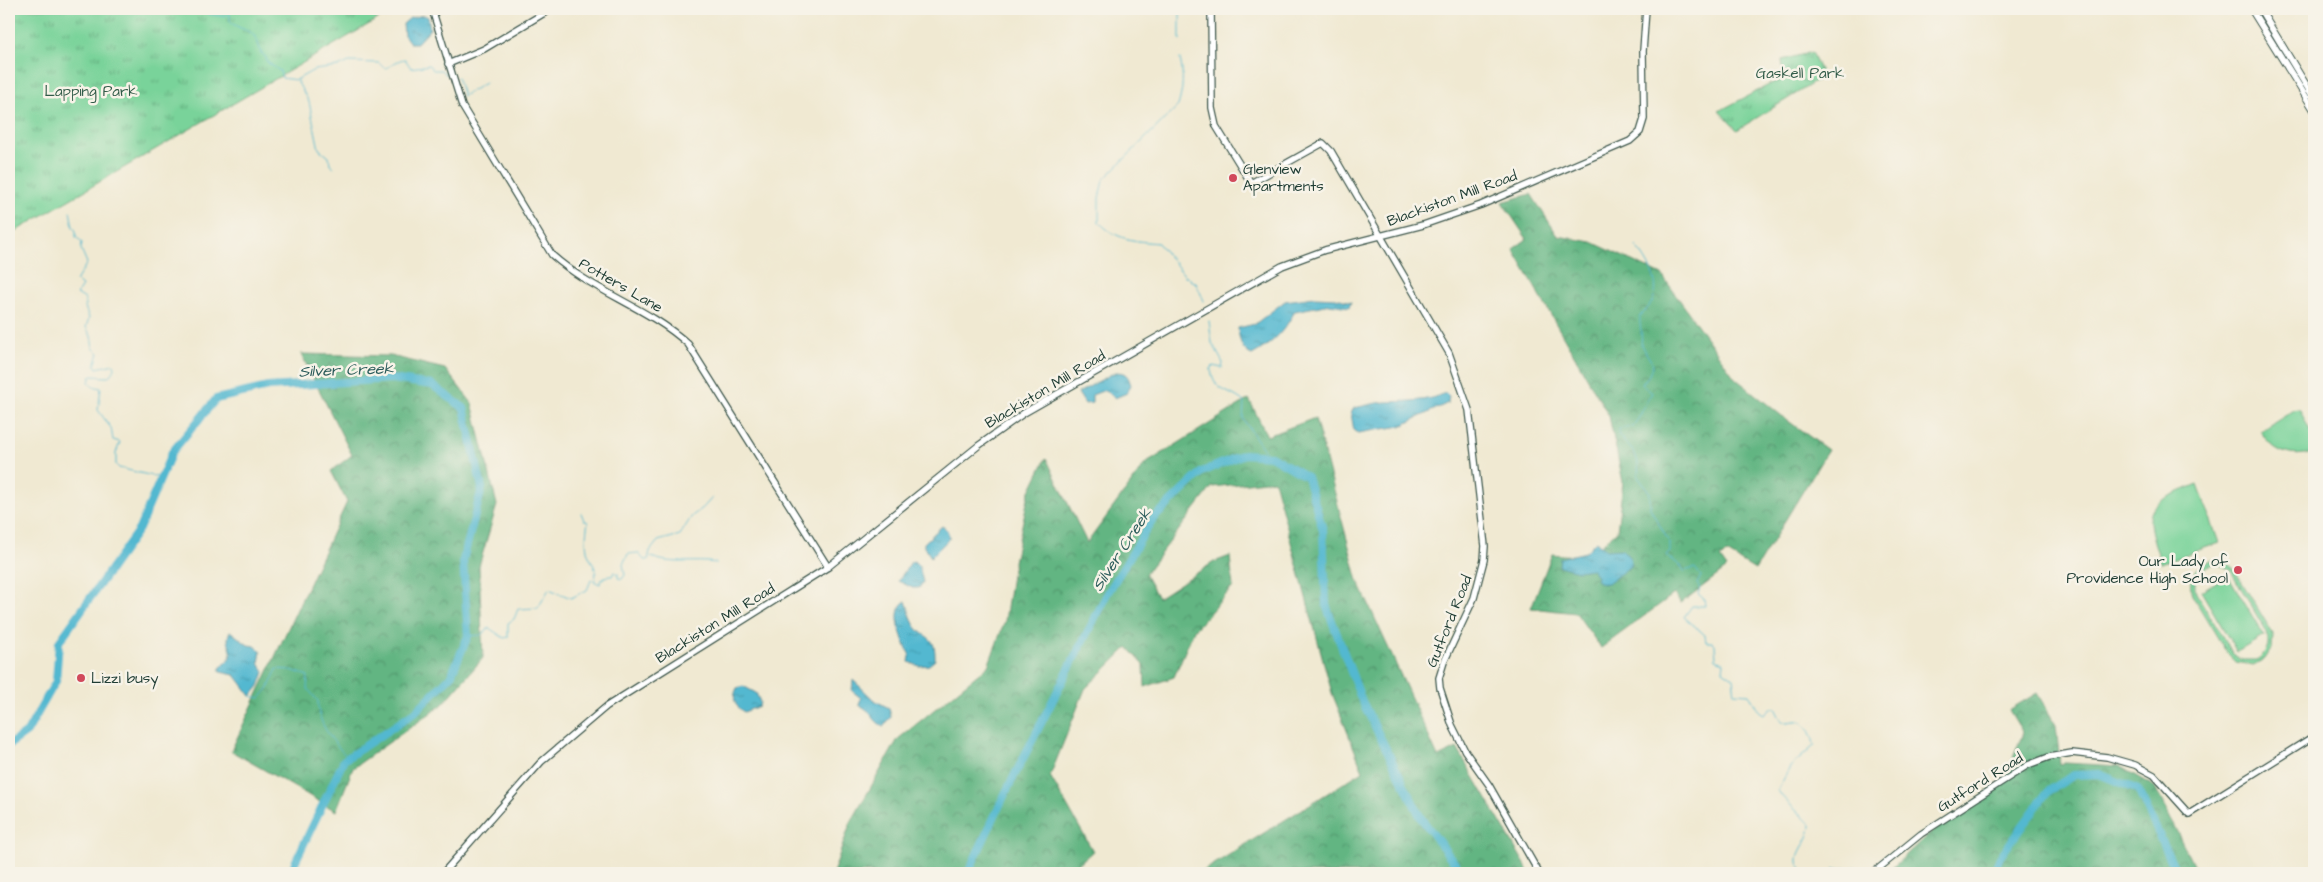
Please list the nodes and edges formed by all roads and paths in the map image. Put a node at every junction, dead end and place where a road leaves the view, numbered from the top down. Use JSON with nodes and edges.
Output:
{"nodes":[{"id":1,"x":432,"y":9,"type":"edge"},
{"id":2,"x":551,"y":9,"type":"edge"},
{"id":3,"x":1211,"y":9,"type":"edge"},
{"id":4,"x":1646,"y":9,"type":"edge"},
{"id":5,"x":2251,"y":9,"type":"edge"},
{"id":6,"x":2260,"y":9,"type":"edge"},
{"id":7,"x":448,"y":64,"type":"junction"},
{"id":8,"x":2314,"y":98,"type":"edge"},
{"id":9,"x":2314,"y":110,"type":"edge"},
{"id":10,"x":1381,"y":236,"type":"junction"},
{"id":11,"x":828,"y":567,"type":"junction"},
{"id":12,"x":2314,"y":736,"type":"edge"},
{"id":13,"x":443,"y":873,"type":"edge"},
{"id":14,"x":1539,"y":873,"type":"edge"},
{"id":15,"x":1873,"y":873,"type":"edge"}],
"edges":[{"from":1,"to":7,"type":"main road","name":"Potters Lane"},
{"from":2,"to":7,"type":"main road"},
{"from":3,"to":10,"type":"main road","name":"Gutford Road"},
{"from":4,"to":10,"type":"main road","name":"Blackiston Mill Road"},
{"from":5,"to":9,"type":"main road"},
{"from":6,"to":8,"type":"main road"},
{"from":7,"to":11,"type":"main road","name":"Potters Lane"},
{"from":10,"to":11,"type":"main road","name":"Blackiston Mill Road"},
{"from":10,"to":14,"type":"main road","name":"Gutford Road"},
{"from":11,"to":13,"type":"main road","name":"Blackiston Mill Road"},
{"from":12,"to":15,"type":"main road","name":"Gutford Road"}]}
